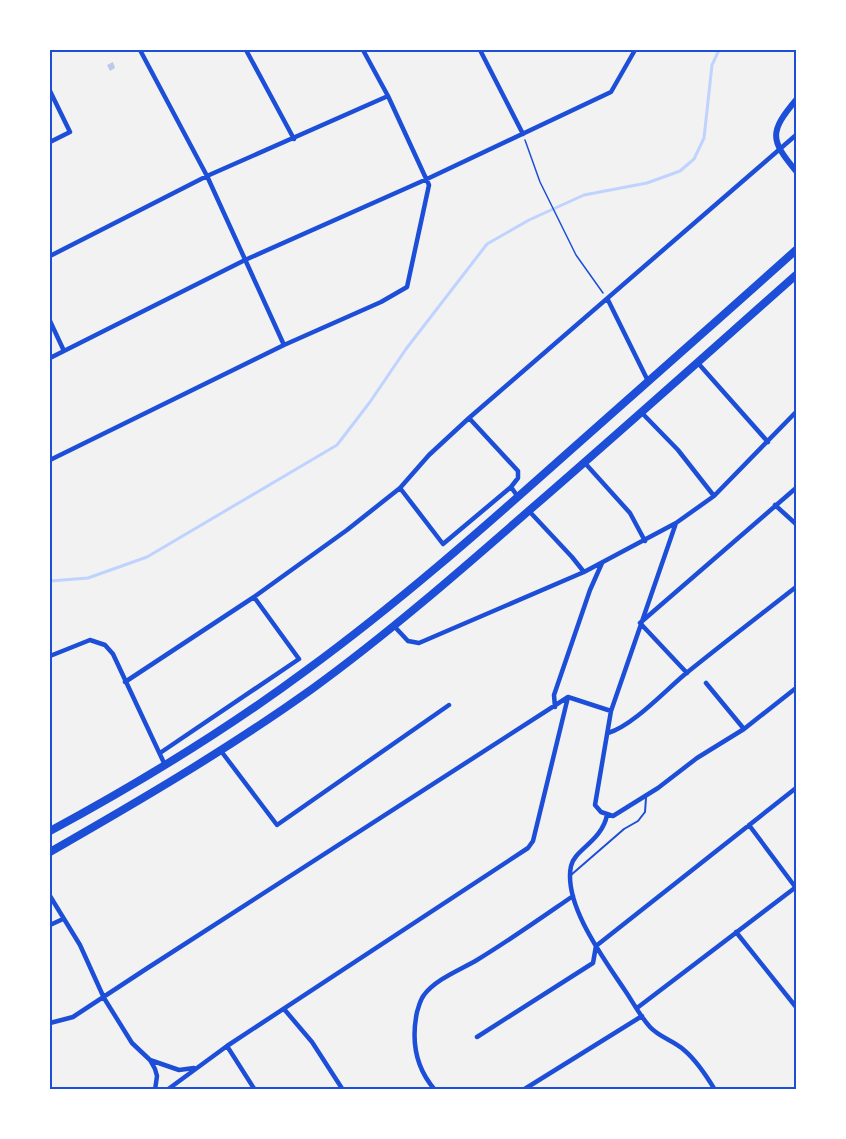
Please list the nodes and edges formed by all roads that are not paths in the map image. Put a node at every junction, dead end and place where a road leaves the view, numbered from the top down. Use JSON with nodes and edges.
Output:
{"nodes":[{"id":1,"x":140,"y":50,"type":"edge"},
{"id":2,"x":246,"y":50,"type":"edge"},
{"id":3,"x":363,"y":50,"type":"edge"},
{"id":4,"x":480,"y":50,"type":"edge"},
{"id":5,"x":635,"y":50,"type":"edge"},
{"id":6,"x":50,"y":91,"type":"edge"},
{"id":7,"x":388,"y":96,"type":"junction"},
{"id":8,"x":796,"y":100,"type":"edge"},
{"id":9,"x":523,"y":134,"type":"junction"},
{"id":10,"x":796,"y":135,"type":"edge"},
{"id":11,"x":294,"y":139,"type":"junction"},
{"id":12,"x":50,"y":142,"type":"edge"},
{"id":13,"x":779,"y":151,"type":"junction"},
{"id":14,"x":796,"y":171,"type":"edge"},
{"id":15,"x":207,"y":176,"type":"junction"},
{"id":16,"x":427,"y":179,"type":"junction"},
{"id":17,"x":796,"y":250,"type":"edge"},
{"id":18,"x":50,"y":256,"type":"edge"},
{"id":19,"x":245,"y":260,"type":"junction"},
{"id":20,"x":796,"y":275,"type":"edge"},
{"id":21,"x":608,"y":300,"type":"junction"},
{"id":22,"x":50,"y":321,"type":"edge"},
{"id":23,"x":284,"y":345,"type":"junction"},
{"id":24,"x":64,"y":351,"type":"junction"},
{"id":25,"x":50,"y":358,"type":"edge"},
{"id":26,"x":697,"y":362,"type":"junction"},
{"id":27,"x":649,"y":381,"type":"junction"},
{"id":28,"x":641,"y":412,"type":"junction"},
{"id":29,"x":796,"y":412,"type":"edge"},
{"id":30,"x":469,"y":418,"type":"junction"},
{"id":31,"x":768,"y":441,"type":"junction"},
{"id":32,"x":50,"y":460,"type":"edge"},
{"id":33,"x":584,"y":462,"type":"junction"},
{"id":34,"x":512,"y":487,"type":"junction"},
{"id":35,"x":400,"y":488,"type":"junction"},
{"id":36,"x":796,"y":488,"type":"edge"},
{"id":37,"x":518,"y":496,"type":"junction"},
{"id":38,"x":714,"y":496,"type":"junction"},
{"id":39,"x":775,"y":505,"type":"junction"},
{"id":40,"x":529,"y":511,"type":"junction"},
{"id":41,"x":676,"y":523,"type":"junction"},
{"id":42,"x":796,"y":524,"type":"edge"},
{"id":43,"x":645,"y":541,"type":"junction"},
{"id":44,"x":602,"y":563,"type":"junction"},
{"id":45,"x":584,"y":572,"type":"junction"},
{"id":46,"x":796,"y":587,"type":"edge"},
{"id":47,"x":254,"y":597,"type":"junction"},
{"id":48,"x":640,"y":623,"type":"junction"},
{"id":49,"x":394,"y":626,"type":"junction"},
{"id":50,"x":50,"y":656,"type":"edge"},
{"id":51,"x":687,"y":674,"type":"junction"},
{"id":52,"x":125,"y":682,"type":"junction"},
{"id":53,"x":706,"y":683,"type":"dead end"},
{"id":54,"x":796,"y":688,"type":"edge"},
{"id":55,"x":568,"y":698,"type":"junction"},
{"id":56,"x":449,"y":705,"type":"dead end"},
{"id":57,"x":555,"y":707,"type":"junction"},
{"id":58,"x":611,"y":711,"type":"junction"},
{"id":59,"x":744,"y":729,"type":"junction"},
{"id":60,"x":608,"y":733,"type":"junction"},
{"id":61,"x":221,"y":751,"type":"junction"},
{"id":62,"x":160,"y":753,"type":"junction"},
{"id":63,"x":165,"y":765,"type":"junction"},
{"id":64,"x":796,"y":788,"type":"edge"},
{"id":65,"x":646,"y":795,"type":"junction"},
{"id":66,"x":607,"y":815,"type":"junction"},
{"id":67,"x":749,"y":825,"type":"junction"},
{"id":68,"x":50,"y":831,"type":"edge"},
{"id":69,"x":50,"y":852,"type":"edge"},
{"id":70,"x":571,"y":875,"type":"junction"},
{"id":71,"x":796,"y":888,"type":"edge"},
{"id":72,"x":50,"y":896,"type":"edge"},
{"id":73,"x":573,"y":896,"type":"junction"},
{"id":74,"x":63,"y":919,"type":"junction"},
{"id":75,"x":50,"y":925,"type":"edge"},
{"id":76,"x":736,"y":933,"type":"junction"},
{"id":77,"x":596,"y":946,"type":"junction"},
{"id":78,"x":104,"y":998,"type":"junction"},
{"id":79,"x":796,"y":1007,"type":"edge"},
{"id":80,"x":637,"y":1008,"type":"junction"},
{"id":81,"x":284,"y":1009,"type":"junction"},
{"id":82,"x":642,"y":1016,"type":"junction"},
{"id":83,"x":50,"y":1023,"type":"edge"},
{"id":84,"x":477,"y":1038,"type":"dead end"},
{"id":85,"x":226,"y":1046,"type":"junction"},
{"id":86,"x":150,"y":1060,"type":"junction"},
{"id":87,"x":196,"y":1068,"type":"junction"},
{"id":88,"x":155,"y":1089,"type":"edge"},
{"id":89,"x":167,"y":1089,"type":"edge"},
{"id":90,"x":255,"y":1089,"type":"edge"},
{"id":91,"x":343,"y":1089,"type":"edge"},
{"id":92,"x":435,"y":1089,"type":"edge"},
{"id":93,"x":523,"y":1089,"type":"edge"},
{"id":94,"x":715,"y":1089,"type":"edge"}],
"edges":[{"from":1,"to":15,"type":"street"},
{"from":2,"to":11,"type":"street"},
{"from":3,"to":7,"type":"street"},
{"from":4,"to":9,"type":"street"},
{"from":5,"to":9,"type":"street"},
{"from":6,"to":12,"type":"street"},
{"from":7,"to":11,"type":"street"},
{"from":7,"to":16,"type":"street"},
{"from":8,"to":13,"type":"street"},
{"from":9,"to":16,"type":"street"},
{"from":10,"to":13,"type":"street"},
{"from":11,"to":15,"type":"street"},
{"from":13,"to":14,"type":"street"},
{"from":13,"to":21,"type":"street"},
{"from":15,"to":18,"type":"street"},
{"from":15,"to":19,"type":"street"},
{"from":16,"to":19,"type":"street"},
{"from":16,"to":23,"type":"street"},
{"from":17,"to":27,"type":"main road"},
{"from":19,"to":23,"type":"street"},
{"from":19,"to":24,"type":"street"},
{"from":20,"to":26,"type":"main road"},
{"from":21,"to":27,"type":"street"},
{"from":21,"to":30,"type":"street"},
{"from":22,"to":24,"type":"street"},
{"from":23,"to":32,"type":"street"},
{"from":24,"to":25,"type":"street"},
{"from":26,"to":28,"type":"main road"},
{"from":26,"to":31,"type":"street"},
{"from":27,"to":37,"type":"main road"},
{"from":28,"to":33,"type":"main road"},
{"from":28,"to":38,"type":"street"},
{"from":29,"to":31,"type":"street"},
{"from":30,"to":34,"type":"street"},
{"from":30,"to":35,"type":"street"},
{"from":31,"to":38,"type":"street"},
{"from":33,"to":40,"type":"main road"},
{"from":33,"to":43,"type":"street"},
{"from":34,"to":35,"type":"street"},
{"from":34,"to":37,"type":"street"},
{"from":35,"to":47,"type":"street"},
{"from":36,"to":39,"type":"street"},
{"from":37,"to":63,"type":"main road"},
{"from":38,"to":41,"type":"street"},
{"from":39,"to":42,"type":"street"},
{"from":39,"to":48,"type":"street"},
{"from":40,"to":45,"type":"street"},
{"from":40,"to":49,"type":"main road"},
{"from":41,"to":43,"type":"street"},
{"from":41,"to":48,"type":"street"},
{"from":43,"to":44,"type":"street"},
{"from":44,"to":45,"type":"street"},
{"from":44,"to":57,"type":"street"},
{"from":45,"to":49,"type":"street"},
{"from":46,"to":51,"type":"street"},
{"from":47,"to":52,"type":"street"},
{"from":47,"to":62,"type":"street"},
{"from":48,"to":51,"type":"street"},
{"from":48,"to":58,"type":"street"},
{"from":49,"to":61,"type":"main road"},
{"from":50,"to":52,"type":"street"},
{"from":51,"to":60,"type":"street"},
{"from":52,"to":62,"type":"street"},
{"from":53,"to":59,"type":"street"},
{"from":54,"to":59,"type":"street"},
{"from":55,"to":57,"type":"street"},
{"from":55,"to":58,"type":"street"},
{"from":55,"to":81,"type":"street"},
{"from":56,"to":61,"type":"street"},
{"from":57,"to":78,"type":"street"},
{"from":58,"to":60,"type":"street"},
{"from":59,"to":65,"type":"street"},
{"from":60,"to":66,"type":"street"},
{"from":61,"to":69,"type":"main road"},
{"from":62,"to":63,"type":"street"},
{"from":63,"to":68,"type":"main road"},
{"from":64,"to":67,"type":"street"},
{"from":65,"to":66,"type":"street"},
{"from":65,"to":70,"type":"lane"},
{"from":66,"to":70,"type":"street"},
{"from":67,"to":71,"type":"street"},
{"from":67,"to":77,"type":"street"},
{"from":70,"to":73,"type":"street"},
{"from":71,"to":76,"type":"street"},
{"from":72,"to":74,"type":"street"},
{"from":73,"to":77,"type":"street"},
{"from":73,"to":92,"type":"street"},
{"from":74,"to":75,"type":"street"},
{"from":74,"to":78,"type":"street"},
{"from":76,"to":79,"type":"street"},
{"from":76,"to":80,"type":"street"},
{"from":77,"to":80,"type":"street"},
{"from":77,"to":84,"type":"street"},
{"from":78,"to":83,"type":"street"},
{"from":78,"to":86,"type":"street"},
{"from":80,"to":82,"type":"street"},
{"from":81,"to":85,"type":"street"},
{"from":81,"to":91,"type":"street"},
{"from":82,"to":93,"type":"street"},
{"from":82,"to":94,"type":"street"},
{"from":85,"to":87,"type":"street"},
{"from":85,"to":90,"type":"street"},
{"from":86,"to":87,"type":"street"},
{"from":86,"to":88,"type":"street"},
{"from":87,"to":89,"type":"street"}]}
